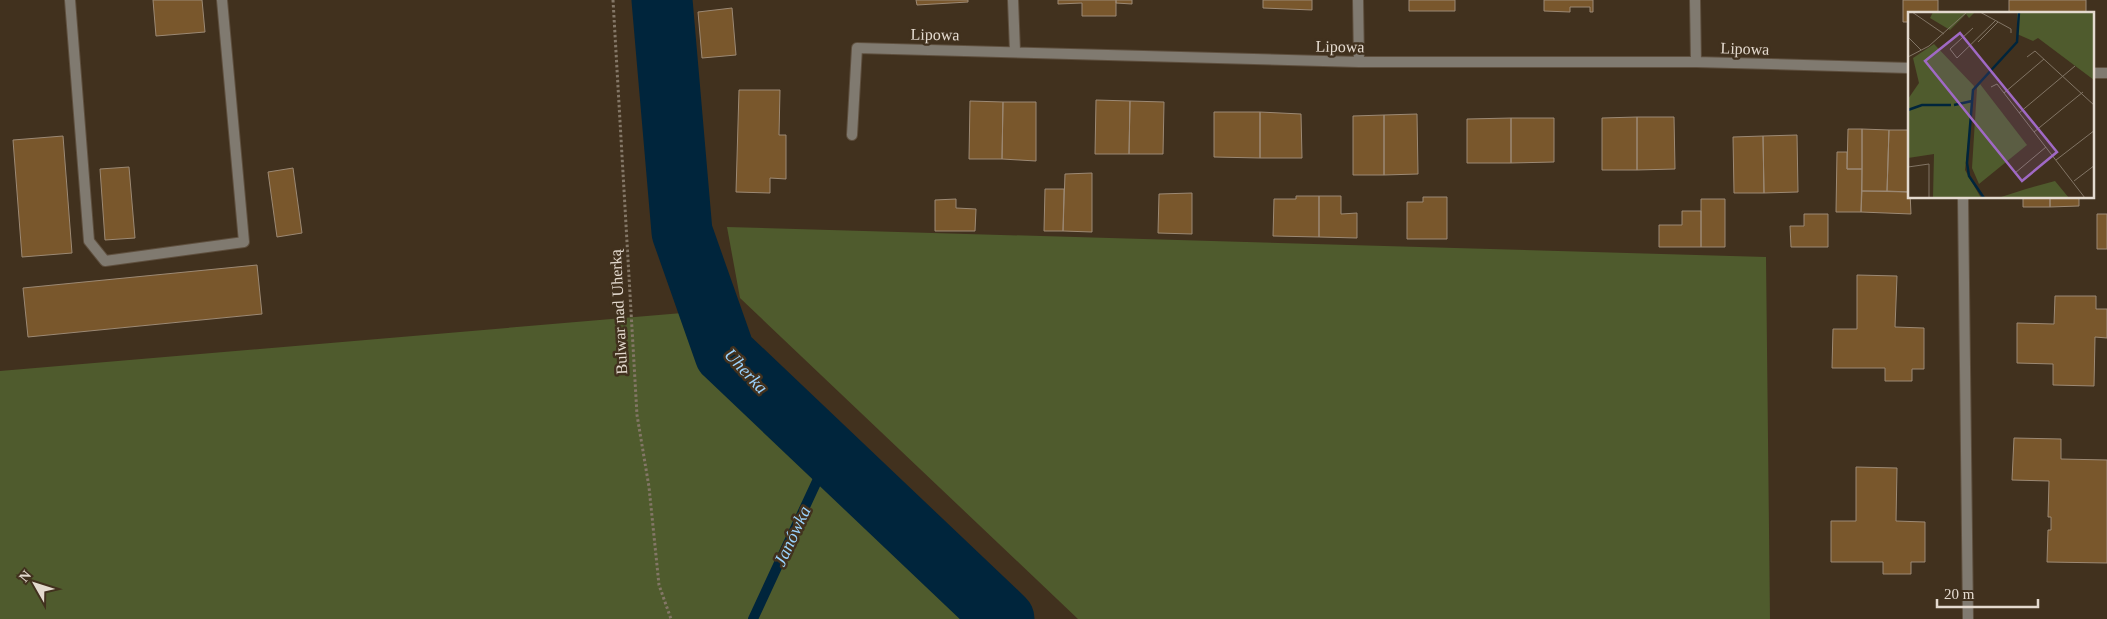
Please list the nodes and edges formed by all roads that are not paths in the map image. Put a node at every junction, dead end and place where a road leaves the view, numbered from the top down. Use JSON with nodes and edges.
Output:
{"nodes":[{"id":1,"x":70,"y":0,"type":"edge"},
{"id":2,"x":222,"y":0,"type":"edge"},
{"id":3,"x":1013,"y":0,"type":"edge"},
{"id":4,"x":1358,"y":0,"type":"edge"},
{"id":5,"x":1695,"y":0,"type":"edge"},
{"id":6,"x":1015,"y":51,"type":"junction"},
{"id":7,"x":1359,"y":62,"type":"junction"},
{"id":8,"x":1696,"y":62,"type":"junction"},
{"id":9,"x":1908,"y":68,"type":"edge"},
{"id":10,"x":2094,"y":72,"type":"edge"},
{"id":11,"x":2107,"y":73,"type":"edge"},
{"id":12,"x":852,"y":135,"type":"dead end"},
{"id":13,"x":1963,"y":199,"type":"edge"},
{"id":14,"x":1968,"y":619,"type":"edge"}],
"edges":[{"from":1,"to":2,"type":"street"},
{"from":3,"to":6,"type":"street"},
{"from":4,"to":7,"type":"street"},
{"from":5,"to":8,"type":"street"},
{"from":6,"to":7,"type":"street","name":"Lipowa"},
{"from":6,"to":12,"type":"street","name":"Lipowa"},
{"from":7,"to":8,"type":"street","name":"Lipowa"},
{"from":8,"to":9,"type":"street","name":"Lipowa"},
{"from":10,"to":11,"type":"street"},
{"from":13,"to":14,"type":"street"}]}
